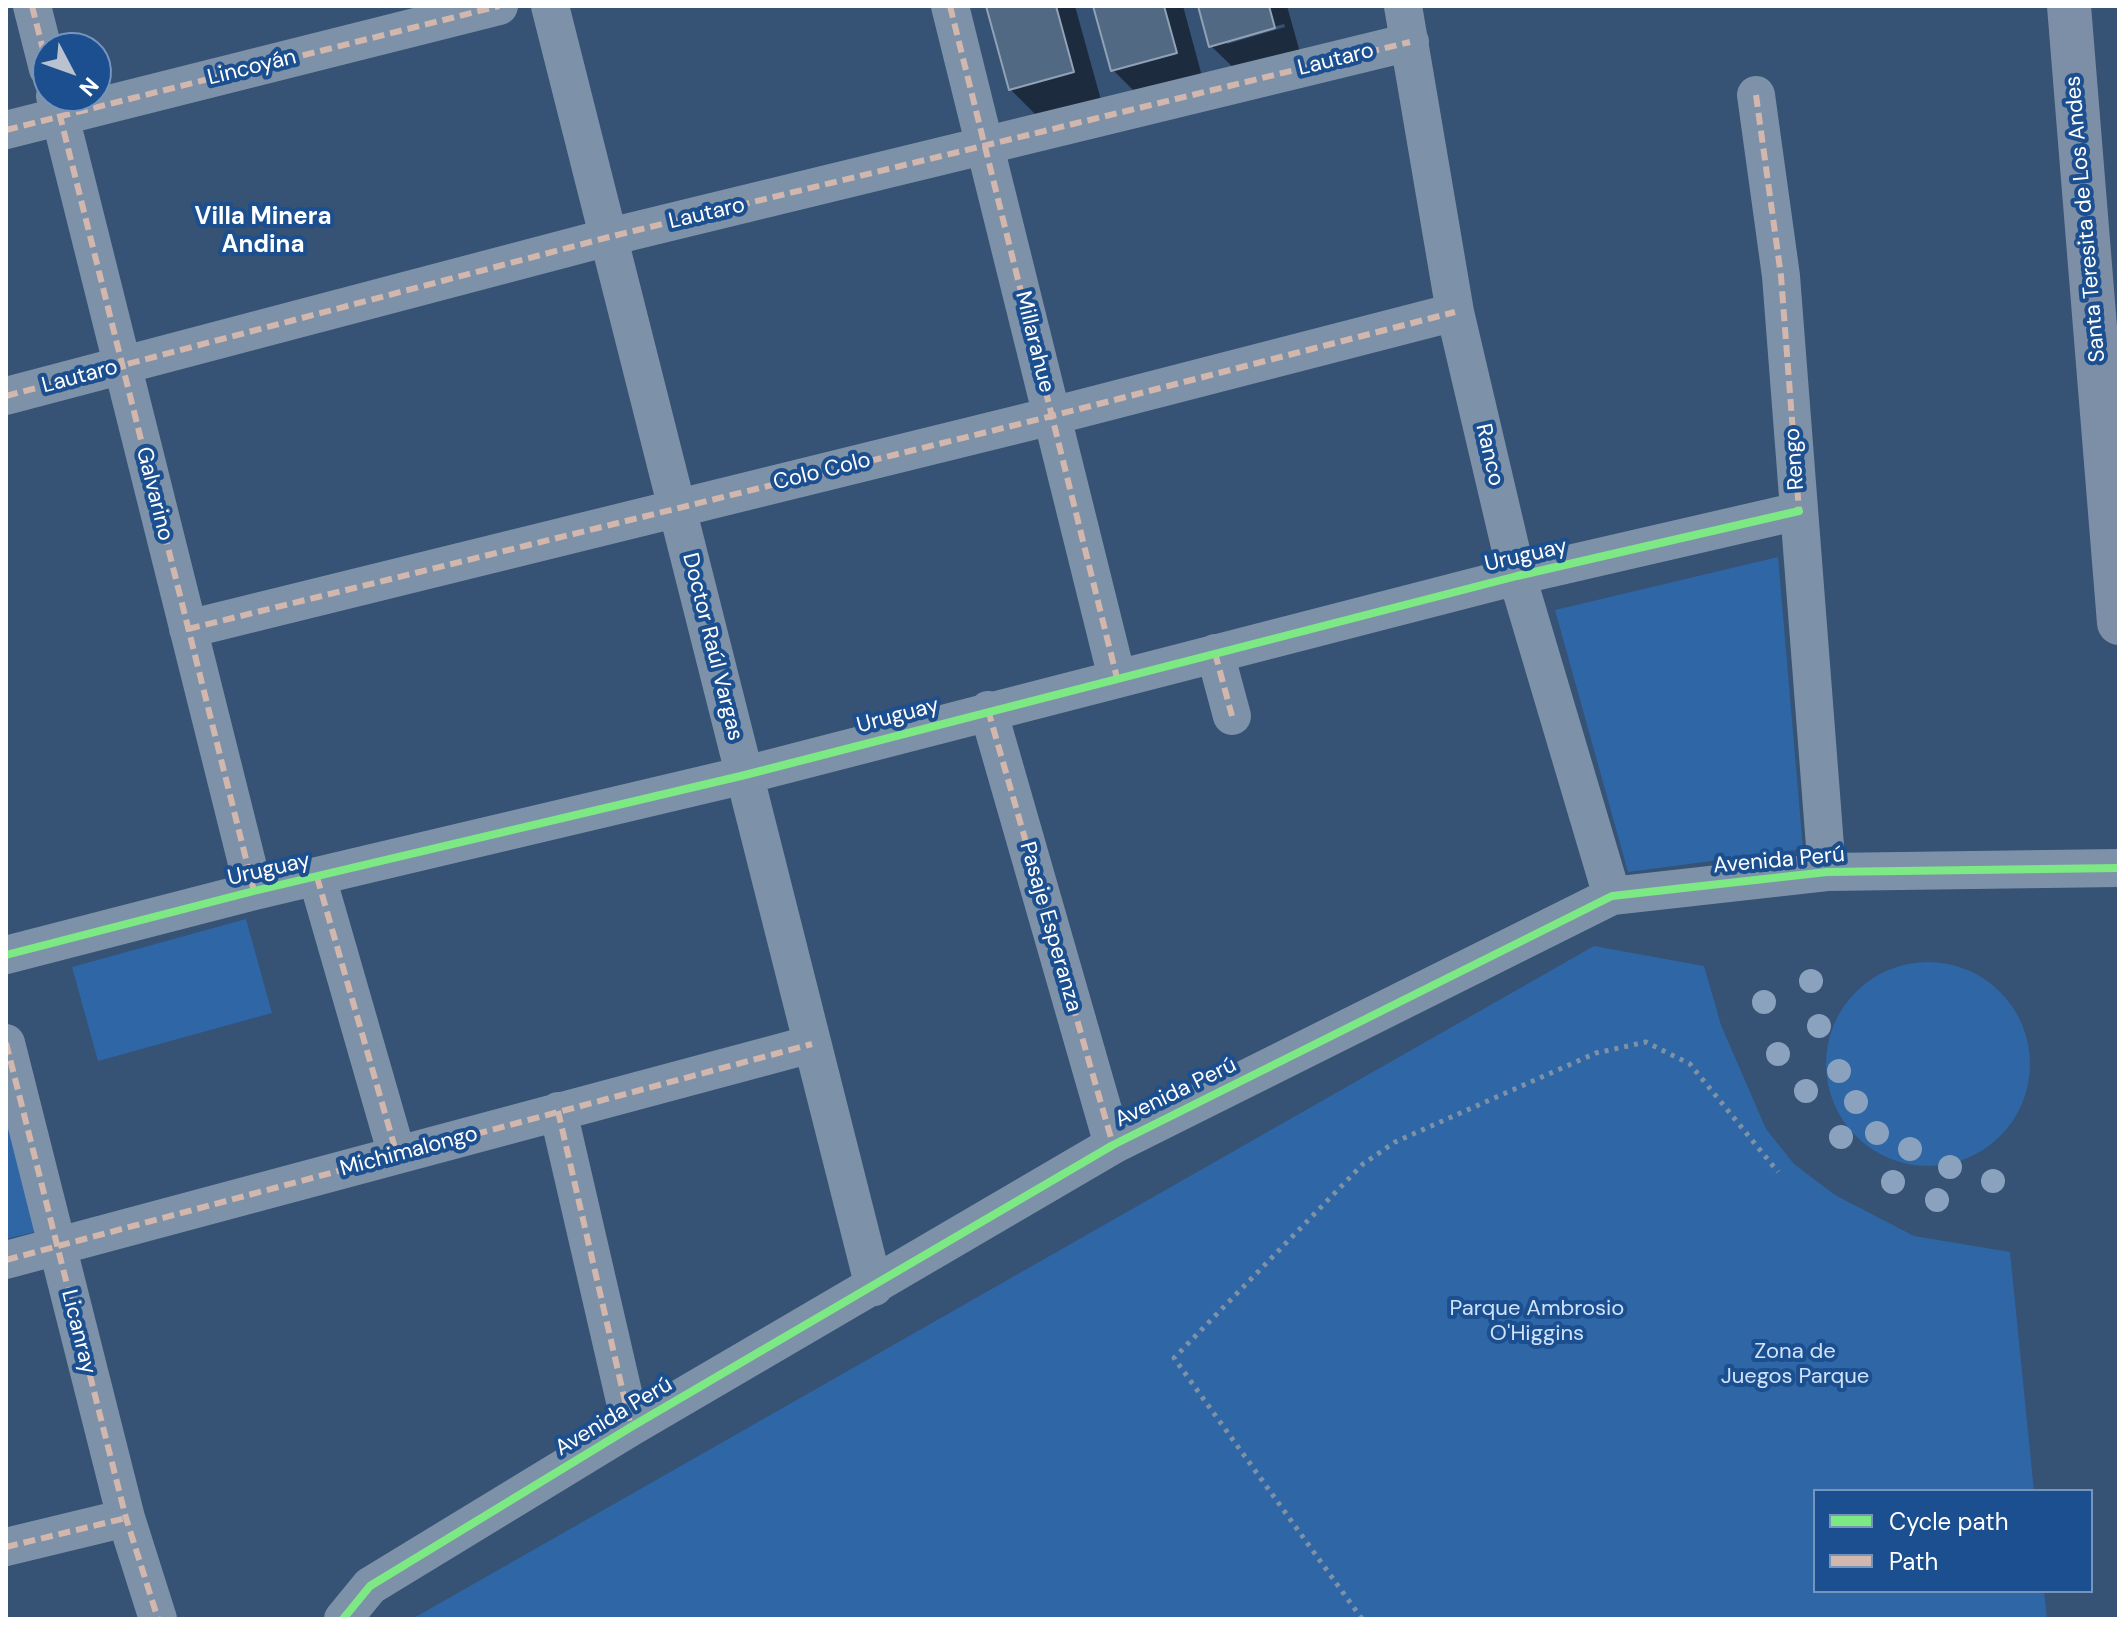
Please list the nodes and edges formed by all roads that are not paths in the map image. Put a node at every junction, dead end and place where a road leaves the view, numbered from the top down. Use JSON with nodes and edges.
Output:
{"nodes":[{"id":1,"x":32,"y":6,"type":"edge"},
{"id":2,"x":499,"y":6,"type":"edge"},
{"id":3,"x":550,"y":6,"type":"edge"},
{"id":4,"x":950,"y":6,"type":"edge"},
{"id":5,"x":2069,"y":6,"type":"edge"},
{"id":6,"x":1407,"y":24,"type":"edge"},
{"id":7,"x":39,"y":32,"type":"edge"},
{"id":8,"x":112,"y":94,"type":"edge"},
{"id":9,"x":1756,"y":95,"type":"dead end"},
{"id":10,"x":44,"y":112,"type":"edge"},
{"id":11,"x":58,"y":112,"type":"edge"},
{"id":12,"x":6,"y":130,"type":"edge"},
{"id":13,"x":986,"y":148,"type":"junction"},
{"id":14,"x":609,"y":237,"type":"junction"},
{"id":15,"x":1455,"y":312,"type":"junction"},
{"id":16,"x":122,"y":366,"type":"junction"},
{"id":17,"x":6,"y":396,"type":"edge"},
{"id":18,"x":1052,"y":416,"type":"junction"},
{"id":19,"x":677,"y":507,"type":"junction"},
{"id":20,"x":1799,"y":511,"type":"junction"},
{"id":21,"x":1517,"y":576,"type":"junction"},
{"id":22,"x":2119,"y":623,"type":"edge"},
{"id":23,"x":188,"y":629,"type":"junction"},
{"id":24,"x":1215,"y":653,"type":"junction"},
{"id":25,"x":1117,"y":678,"type":"junction"},
{"id":26,"x":988,"y":710,"type":"junction"},
{"id":27,"x":1232,"y":716,"type":"dead end"},
{"id":28,"x":745,"y":775,"type":"junction"},
{"id":29,"x":2119,"y":868,"type":"edge"},
{"id":30,"x":1827,"y":872,"type":"junction"},
{"id":31,"x":317,"y":877,"type":"junction"},
{"id":32,"x":254,"y":891,"type":"junction"},
{"id":33,"x":1612,"y":896,"type":"junction"},
{"id":34,"x":6,"y":955,"type":"edge"},
{"id":35,"x":6,"y":1043,"type":"edge"},
{"id":36,"x":812,"y":1044,"type":"junction"},
{"id":37,"x":558,"y":1111,"type":"junction"},
{"id":38,"x":1113,"y":1145,"type":"junction"},
{"id":39,"x":397,"y":1155,"type":"junction"},
{"id":40,"x":56,"y":1247,"type":"junction"},
{"id":41,"x":6,"y":1260,"type":"edge"},
{"id":42,"x":874,"y":1287,"type":"junction"},
{"id":43,"x":631,"y":1427,"type":"junction"},
{"id":44,"x":126,"y":1518,"type":"junction"},
{"id":45,"x":6,"y":1547,"type":"edge"},
{"id":46,"x":158,"y":1619,"type":"edge"},
{"id":47,"x":343,"y":1619,"type":"edge"}],
"edges":[{"from":1,"to":7,"type":"street"},
{"from":2,"to":8,"type":"street","name":"Lincoyán"},
{"from":3,"to":14,"type":"street","name":"Doctor Raúl Vargas"},
{"from":4,"to":13,"type":"street","name":"Millarahue"},
{"from":5,"to":22,"type":"main road","name":"Santa Teresita de Los Andes"},
{"from":6,"to":13,"type":"street","name":"Lautaro"},
{"from":6,"to":15,"type":"street","name":"Ranco"},
{"from":9,"to":20,"type":"street","name":"Rengo"},
{"from":10,"to":12,"type":"street","name":"Lincoyán"},
{"from":11,"to":16,"type":"street","name":"Galvarino"},
{"from":13,"to":14,"type":"street","name":"Lautaro"},
{"from":13,"to":18,"type":"street","name":"Millarahue"},
{"from":14,"to":16,"type":"street","name":"Lautaro"},
{"from":14,"to":19,"type":"street","name":"Doctor Raúl Vargas"},
{"from":15,"to":18,"type":"street","name":"Colo Colo"},
{"from":15,"to":21,"type":"street","name":"Ranco"},
{"from":16,"to":17,"type":"street","name":"Lautaro"},
{"from":16,"to":23,"type":"street","name":"Galvarino"},
{"from":18,"to":19,"type":"street","name":"Colo Colo"},
{"from":18,"to":25,"type":"street","name":"Millarahue"},
{"from":19,"to":23,"type":"street","name":"Colo Colo"},
{"from":19,"to":28,"type":"street","name":"Doctor Raúl Vargas"},
{"from":20,"to":21,"type":"street","name":"Uruguay"},
{"from":20,"to":30,"type":"street","name":"Rengo"},
{"from":21,"to":24,"type":"street","name":"Uruguay"},
{"from":21,"to":33,"type":"street","name":"Ranco"},
{"from":23,"to":32,"type":"street","name":"Galvarino"},
{"from":24,"to":25,"type":"street","name":"Uruguay"},
{"from":24,"to":27,"type":"street"},
{"from":25,"to":26,"type":"street","name":"Uruguay"},
{"from":26,"to":28,"type":"street","name":"Uruguay"},
{"from":26,"to":38,"type":"street","name":"Pasaje Esperanza"},
{"from":28,"to":31,"type":"street","name":"Uruguay"},
{"from":28,"to":36,"type":"street","name":"Doctor Raúl Vargas"},
{"from":29,"to":30,"type":"street","name":"Avenida Perú"},
{"from":30,"to":33,"type":"street","name":"Avenida Perú"},
{"from":31,"to":32,"type":"street","name":"Uruguay"},
{"from":31,"to":39,"type":"street"},
{"from":32,"to":34,"type":"street","name":"Uruguay"},
{"from":33,"to":38,"type":"street","name":"Avenida Perú"},
{"from":35,"to":40,"type":"street","name":"Licanray"},
{"from":36,"to":37,"type":"street","name":"Michimalongo"},
{"from":36,"to":42,"type":"street","name":"Doctor Raúl Vargas"},
{"from":37,"to":39,"type":"street","name":"Michimalongo"},
{"from":37,"to":43,"type":"street"},
{"from":38,"to":42,"type":"street","name":"Avenida Perú"},
{"from":39,"to":40,"type":"street","name":"Michimalongo"},
{"from":40,"to":41,"type":"street","name":"Michimalongo"},
{"from":40,"to":44,"type":"street","name":"Licanray"},
{"from":42,"to":43,"type":"street","name":"Avenida Perú"},
{"from":43,"to":47,"type":"street","name":"Avenida Perú"},
{"from":44,"to":45,"type":"street"},
{"from":44,"to":46,"type":"street","name":"Licanray"}]}
